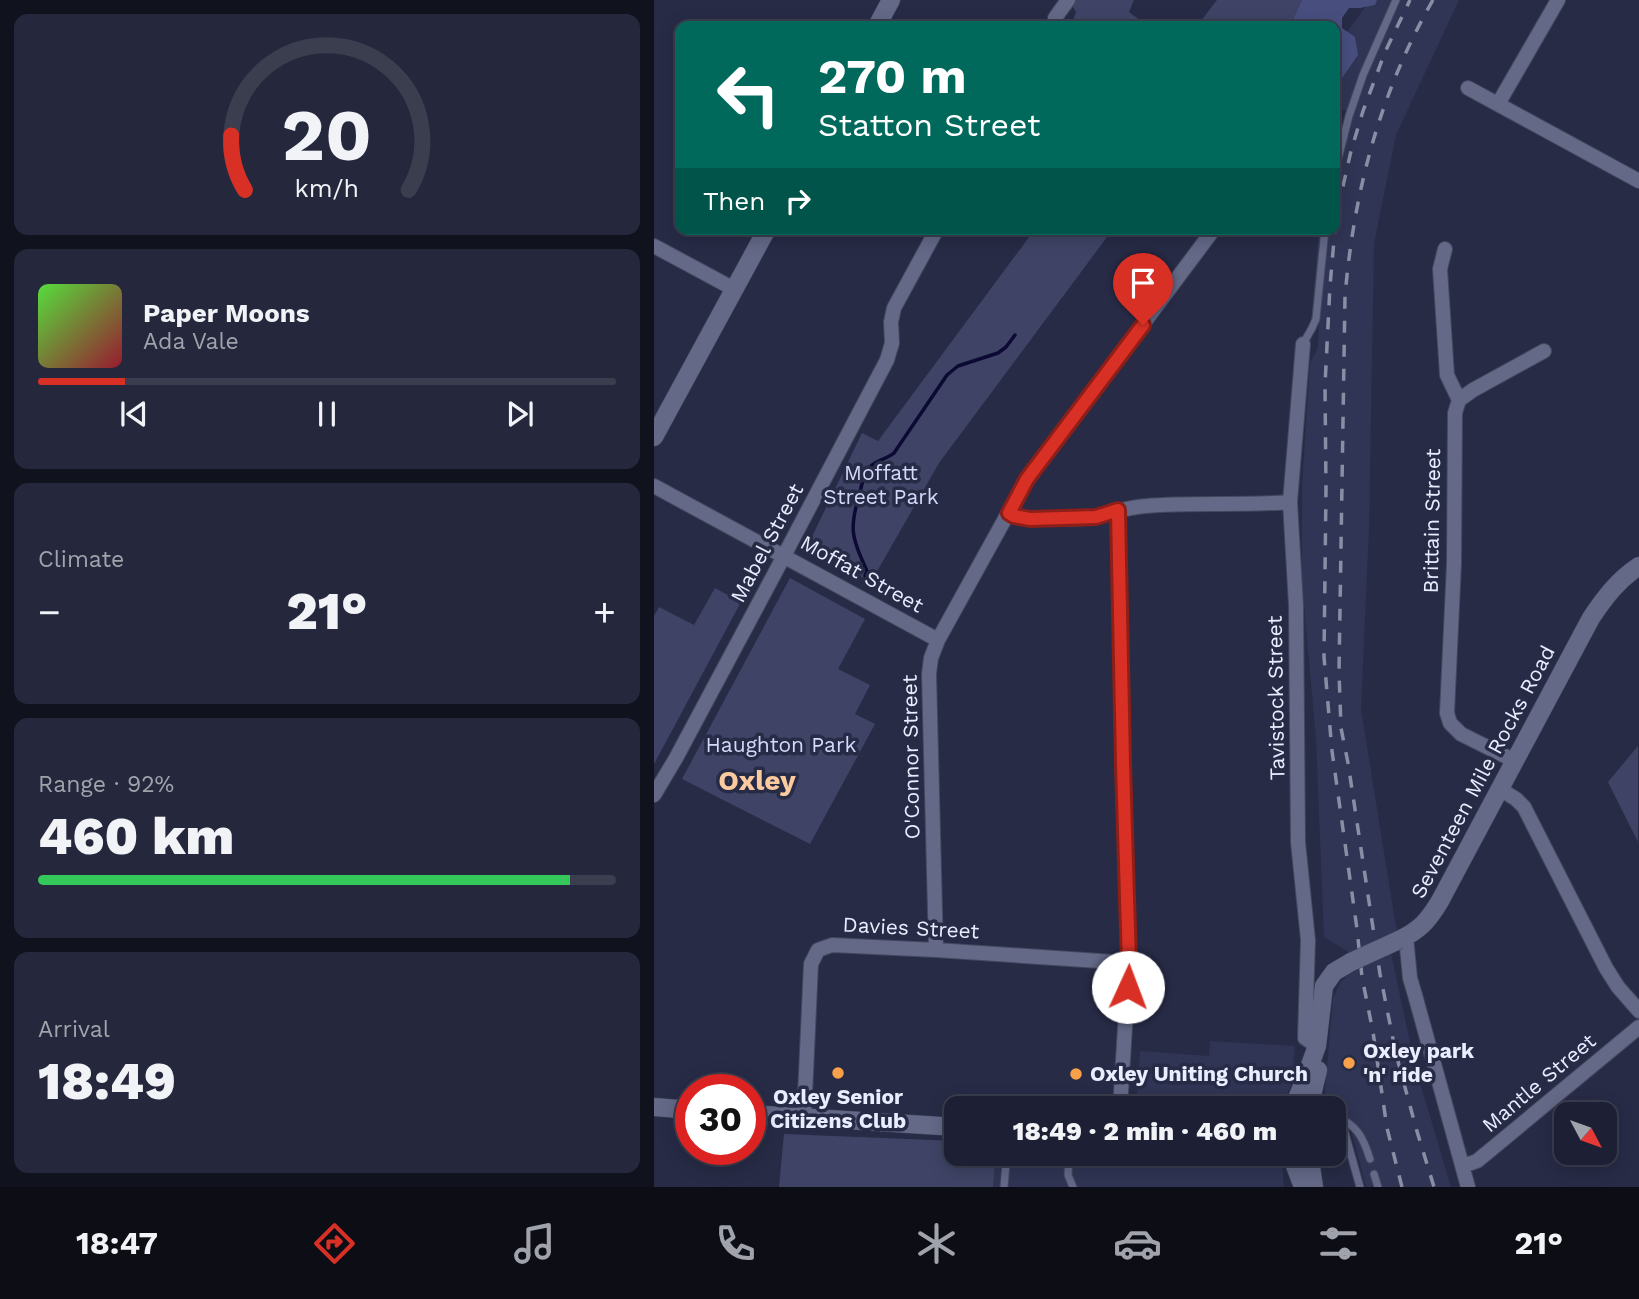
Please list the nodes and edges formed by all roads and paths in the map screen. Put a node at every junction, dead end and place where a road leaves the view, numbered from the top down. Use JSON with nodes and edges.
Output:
{"nodes":[{"id":1,"x":891,"y":0,"type":"edge"},
{"id":2,"x":1068,"y":0,"type":"edge"},
{"id":3,"x":1396,"y":0,"type":"edge"},
{"id":4,"x":1558,"y":0,"type":"edge"},
{"id":5,"x":1055,"y":18,"type":"dead end"},
{"id":6,"x":880,"y":21,"type":"edge"},
{"id":7,"x":1468,"y":88,"type":"dead end"},
{"id":8,"x":1498,"y":104,"type":"junction"},
{"id":9,"x":1340,"y":151,"type":"edge"},
{"id":10,"x":1639,"y":181,"type":"edge"},
{"id":11,"x":764,"y":235,"type":"edge"},
{"id":12,"x":934,"y":235,"type":"edge"},
{"id":13,"x":1210,"y":235,"type":"edge"},
{"id":14,"x":1324,"y":235,"type":"edge"},
{"id":15,"x":654,"y":246,"type":"edge"},
{"id":16,"x":1445,"y":249,"type":"dead end"},
{"id":17,"x":734,"y":289,"type":"junction"},
{"id":18,"x":1303,"y":344,"type":"joint"},
{"id":19,"x":1544,"y":351,"type":"dead end"},
{"id":20,"x":1459,"y":401,"type":"junction"},
{"id":21,"x":654,"y":437,"type":"edge"},
{"id":22,"x":654,"y":486,"type":"edge"},
{"id":23,"x":1290,"y":502,"type":"junction"},
{"id":24,"x":1118,"y":510,"type":"junction"},
{"id":25,"x":1009,"y":513,"type":"junction"},
{"id":26,"x":784,"y":556,"type":"junction"},
{"id":27,"x":1639,"y":566,"type":"edge"},
{"id":28,"x":939,"y":640,"type":"junction"},
{"id":29,"x":1515,"y":761,"type":"junction"},
{"id":30,"x":1500,"y":789,"type":"junction"},
{"id":31,"x":654,"y":795,"type":"edge"},
{"id":32,"x":1402,"y":939,"type":"junction"},
{"id":33,"x":936,"y":950,"type":"junction"},
{"id":34,"x":1129,"y":963,"type":"junction"},
{"id":35,"x":1639,"y":1011,"type":"edge"},
{"id":36,"x":1639,"y":1027,"type":"edge"},
{"id":37,"x":1317,"y":1046,"type":"junction"},
{"id":38,"x":1121,"y":1096,"type":"edge"},
{"id":39,"x":1298,"y":1096,"type":"edge"},
{"id":40,"x":1312,"y":1096,"type":"edge"},
{"id":41,"x":654,"y":1107,"type":"edge"},
{"id":42,"x":675,"y":1109,"type":"edge"},
{"id":43,"x":766,"y":1115,"type":"edge"},
{"id":44,"x":804,"y":1117,"type":"junction"},
{"id":45,"x":1346,"y":1122,"type":"edge"},
{"id":46,"x":944,"y":1126,"type":"edge"},
{"id":47,"x":1346,"y":1142,"type":"edge"},
{"id":48,"x":1370,"y":1159,"type":"dead end"},
{"id":49,"x":1006,"y":1166,"type":"edge"},
{"id":50,"x":1068,"y":1166,"type":"edge"},
{"id":51,"x":1300,"y":1166,"type":"edge"},
{"id":52,"x":1304,"y":1166,"type":"edge"},
{"id":53,"x":1463,"y":1166,"type":"junction"},
{"id":54,"x":1374,"y":1174,"type":"dead end"},
{"id":55,"x":1004,"y":1187,"type":"edge"},
{"id":56,"x":1073,"y":1187,"type":"edge"},
{"id":57,"x":1303,"y":1187,"type":"edge"},
{"id":58,"x":1314,"y":1187,"type":"edge"},
{"id":59,"x":1360,"y":1187,"type":"edge"},
{"id":60,"x":1378,"y":1187,"type":"edge"},
{"id":61,"x":1468,"y":1187,"type":"edge"}],
"edges":[{"from":1,"to":6,"type":"main road"},
{"from":2,"to":5,"type":"street"},
{"from":3,"to":9,"type":"lane"},
{"from":4,"to":8,"type":"street"},
{"from":7,"to":8,"type":"street"},
{"from":8,"to":10,"type":"street"},
{"from":11,"to":17,"type":"main road"},
{"from":12,"to":26,"type":"street","name":"Mabel Street"},
{"from":13,"to":25,"type":"street","name":"O'Connor Street"},
{"from":14,"to":18,"type":"lane"},
{"from":15,"to":17,"type":"street"},
{"from":16,"to":20,"type":"street","name":"Brittain Street"},
{"from":17,"to":21,"type":"main road"},
{"from":18,"to":23,"type":"street","name":"Tavistock Street"},
{"from":19,"to":20,"type":"street"},
{"from":20,"to":29,"type":"street","name":"Brittain Street"},
{"from":22,"to":26,"type":"street","name":"Moffat Street"},
{"from":23,"to":24,"type":"street"},
{"from":23,"to":37,"type":"street","name":"Tavistock Street"},
{"from":24,"to":25,"type":"street"},
{"from":24,"to":34,"type":"street"},
{"from":25,"to":28,"type":"street","name":"O'Connor Street"},
{"from":26,"to":28,"type":"street","name":"Moffat Street"},
{"from":26,"to":31,"type":"street","name":"Mabel Street"},
{"from":27,"to":29,"type":"main road","name":"Seventeen Mile Rocks Road"},
{"from":28,"to":33,"type":"street","name":"O'Connor Street"},
{"from":29,"to":30,"type":"main road","name":"Seventeen Mile Rocks Road"},
{"from":30,"to":32,"type":"main road","name":"Seventeen Mile Rocks Road"},
{"from":30,"to":35,"type":"street"},
{"from":32,"to":37,"type":"main road","name":"Seventeen Mile Rocks Road","bridge":true},
{"from":32,"to":53,"type":"street"},
{"from":33,"to":34,"type":"street","name":"Davies Street"},
{"from":33,"to":44,"type":"street","name":"Davies Street"},
{"from":34,"to":38,"type":"street"},
{"from":36,"to":53,"type":"street","name":"Mantle Street"},
{"from":37,"to":39,"type":"main road","name":"Seventeen Mile Rocks Road"},
{"from":37,"to":40,"type":"main road","name":"Seventeen Mile Rocks Road"},
{"from":41,"to":42,"type":"main road"},
{"from":43,"to":44,"type":"main road"},
{"from":44,"to":46,"type":"main road"},
{"from":45,"to":48,"type":"lane"},
{"from":47,"to":59,"type":"lane"},
{"from":49,"to":55,"type":"lane"},
{"from":50,"to":56,"type":"lane"},
{"from":51,"to":57,"type":"main road"},
{"from":52,"to":58,"type":"main road"},
{"from":53,"to":61,"type":"street"},
{"from":54,"to":60,"type":"lane"}]}
